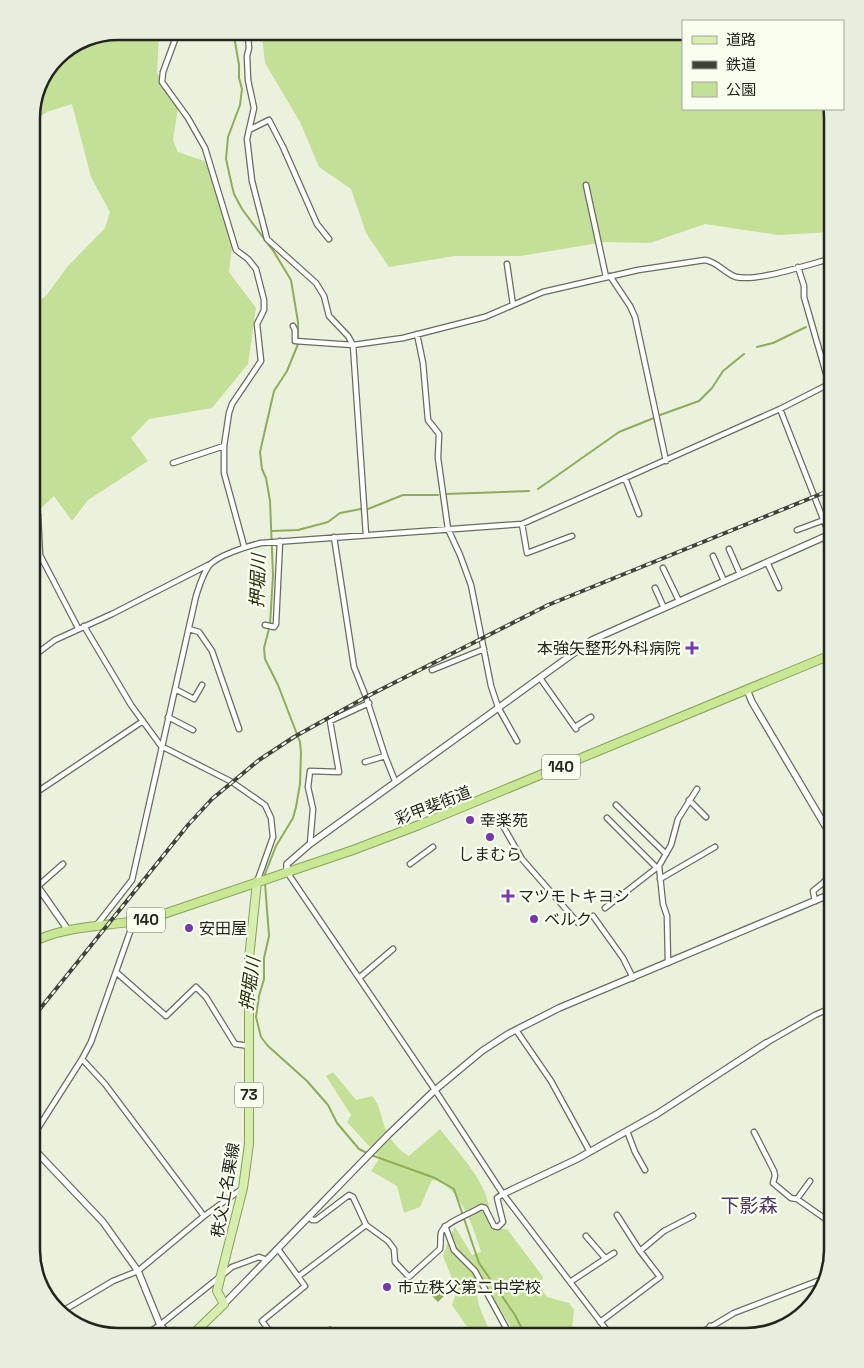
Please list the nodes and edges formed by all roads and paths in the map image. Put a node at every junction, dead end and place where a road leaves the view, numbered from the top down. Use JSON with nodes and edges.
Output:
{"nodes":[{"id":1,"x":175,"y":40,"type":"edge"},
{"id":2,"x":248,"y":40,"type":"edge"},
{"id":3,"x":249,"y":130,"type":"junction"},
{"id":4,"x":586,"y":185,"type":"dead end"},
{"id":5,"x":329,"y":239,"type":"dead end"},
{"id":6,"x":824,"y":260,"type":"edge"},
{"id":7,"x":507,"y":264,"type":"dead end"},
{"id":8,"x":798,"y":266,"type":"junction"},
{"id":9,"x":608,"y":277,"type":"junction"},
{"id":10,"x":513,"y":306,"type":"junction"},
{"id":11,"x":293,"y":326,"type":"dead end"},
{"id":12,"x":417,"y":334,"type":"junction"},
{"id":13,"x":353,"y":345,"type":"junction"},
{"id":14,"x":824,"y":361,"type":"edge"},
{"id":15,"x":824,"y":387,"type":"edge"},
{"id":16,"x":780,"y":409,"type":"junction"},
{"id":17,"x":224,"y":446,"type":"junction"},
{"id":18,"x":666,"y":461,"type":"junction"},
{"id":19,"x":172,"y":463,"type":"dead end"},
{"id":20,"x":625,"y":478,"type":"junction"},
{"id":21,"x":639,"y":514,"type":"dead end"},
{"id":22,"x":824,"y":520,"type":"joint"},
{"id":23,"x":522,"y":524,"type":"junction"},
{"id":24,"x":448,"y":529,"type":"junction"},
{"id":25,"x":797,"y":530,"type":"dead end"},
{"id":26,"x":366,"y":534,"type":"junction"},
{"id":27,"x":572,"y":536,"type":"dead end"},
{"id":28,"x":824,"y":536,"type":"edge"},
{"id":29,"x":334,"y":537,"type":"junction"},
{"id":30,"x":280,"y":541,"type":"junction"},
{"id":31,"x":244,"y":546,"type":"junction"},
{"id":32,"x":729,"y":549,"type":"dead end"},
{"id":33,"x":40,"y":555,"type":"edge"},
{"id":34,"x":713,"y":556,"type":"dead end"},
{"id":35,"x":767,"y":562,"type":"junction"},
{"id":36,"x":209,"y":565,"type":"junction"},
{"id":37,"x":663,"y":568,"type":"dead end"},
{"id":38,"x":740,"y":574,"type":"junction"},
{"id":39,"x":724,"y":581,"type":"junction"},
{"id":40,"x":655,"y":588,"type":"dead end"},
{"id":41,"x":779,"y":588,"type":"dead end"},
{"id":42,"x":679,"y":601,"type":"junction"},
{"id":43,"x":664,"y":608,"type":"junction"},
{"id":44,"x":266,"y":625,"type":"dead end"},
{"id":45,"x":84,"y":626,"type":"junction"},
{"id":46,"x":78,"y":628,"type":"junction"},
{"id":47,"x":189,"y":629,"type":"junction"},
{"id":48,"x":484,"y":649,"type":"junction"},
{"id":49,"x":40,"y":651,"type":"edge"},
{"id":50,"x":824,"y":658,"type":"edge"},
{"id":51,"x":432,"y":670,"type":"dead end"},
{"id":52,"x":540,"y":678,"type":"junction"},
{"id":53,"x":202,"y":684,"type":"dead end"},
{"id":54,"x":175,"y":689,"type":"junction"},
{"id":55,"x":747,"y":690,"type":"junction"},
{"id":56,"x":369,"y":703,"type":"junction"},
{"id":57,"x":498,"y":708,"type":"junction"},
{"id":58,"x":591,"y":717,"type":"dead end"},
{"id":59,"x":168,"y":718,"type":"junction"},
{"id":60,"x":143,"y":721,"type":"junction"},
{"id":61,"x":239,"y":729,"type":"dead end"},
{"id":62,"x":193,"y":730,"type":"dead end"},
{"id":63,"x":517,"y":741,"type":"dead end"},
{"id":64,"x":161,"y":746,"type":"junction"},
{"id":65,"x":385,"y":756,"type":"junction"},
{"id":66,"x":365,"y":762,"type":"dead end"},
{"id":67,"x":395,"y":781,"type":"junction"},
{"id":68,"x":697,"y":789,"type":"dead end"},
{"id":69,"x":40,"y":790,"type":"edge"},
{"id":70,"x":689,"y":800,"type":"junction"},
{"id":71,"x":616,"y":804,"type":"dead end"},
{"id":72,"x":706,"y":817,"type":"dead end"},
{"id":73,"x":607,"y":818,"type":"dead end"},
{"id":74,"x":824,"y":825,"type":"edge"},
{"id":75,"x":503,"y":826,"type":"dead end"},
{"id":76,"x":310,"y":844,"type":"junction"},
{"id":77,"x":433,"y":847,"type":"dead end"},
{"id":78,"x":714,"y":848,"type":"dead end"},
{"id":79,"x":666,"y":854,"type":"junction"},
{"id":80,"x":63,"y":864,"type":"dead end"},
{"id":81,"x":410,"y":864,"type":"dead end"},
{"id":82,"x":658,"y":867,"type":"junction"},
{"id":83,"x":283,"y":873,"type":"junction"},
{"id":84,"x":660,"y":879,"type":"junction"},
{"id":85,"x":260,"y":881,"type":"junction"},
{"id":86,"x":824,"y":882,"type":"edge"},
{"id":87,"x":40,"y":884,"type":"edge"},
{"id":88,"x":40,"y":889,"type":"edge"},
{"id":89,"x":824,"y":898,"type":"edge"},
{"id":90,"x":815,"y":901,"type":"junction"},
{"id":91,"x":605,"y":908,"type":"dead end"},
{"id":92,"x":593,"y":916,"type":"dead end"},
{"id":93,"x":131,"y":923,"type":"junction"},
{"id":94,"x":578,"y":923,"type":"dead end"},
{"id":95,"x":95,"y":927,"type":"junction"},
{"id":96,"x":68,"y":930,"type":"junction"},
{"id":97,"x":40,"y":939,"type":"edge"},
{"id":98,"x":393,"y":950,"type":"dead end"},
{"id":99,"x":668,"y":963,"type":"junction"},
{"id":100,"x":116,"y":972,"type":"junction"},
{"id":101,"x":358,"y":978,"type":"junction"},
{"id":102,"x":633,"y":978,"type":"junction"},
{"id":103,"x":824,"y":1011,"type":"edge"},
{"id":104,"x":516,"y":1030,"type":"junction"},
{"id":105,"x":766,"y":1043,"type":"joint"},
{"id":106,"x":248,"y":1046,"type":"junction"},
{"id":107,"x":82,"y":1059,"type":"junction"},
{"id":108,"x":435,"y":1090,"type":"junction"},
{"id":109,"x":40,"y":1126,"type":"edge"},
{"id":110,"x":627,"y":1131,"type":"junction"},
{"id":111,"x":754,"y":1132,"type":"dead end"},
{"id":112,"x":590,"y":1152,"type":"junction"},
{"id":113,"x":40,"y":1156,"type":"edge"},
{"id":114,"x":645,"y":1170,"type":"dead end"},
{"id":115,"x":810,"y":1182,"type":"dead end"},
{"id":116,"x":243,"y":1188,"type":"junction"},
{"id":117,"x":504,"y":1194,"type":"junction"},
{"id":118,"x":797,"y":1199,"type":"junction"},
{"id":119,"x":617,"y":1215,"type":"dead end"},
{"id":120,"x":204,"y":1216,"type":"junction"},
{"id":121,"x":693,"y":1216,"type":"dead end"},
{"id":122,"x":308,"y":1217,"type":"junction"},
{"id":123,"x":824,"y":1218,"type":"edge"},
{"id":124,"x":366,"y":1225,"type":"junction"},
{"id":125,"x":445,"y":1226,"type":"junction"},
{"id":126,"x":586,"y":1236,"type":"dead end"},
{"id":127,"x":278,"y":1249,"type":"junction"},
{"id":128,"x":640,"y":1251,"type":"junction"},
{"id":129,"x":614,"y":1253,"type":"dead end"},
{"id":130,"x":605,"y":1258,"type":"junction"},
{"id":131,"x":267,"y":1260,"type":"junction"},
{"id":132,"x":138,"y":1271,"type":"junction"},
{"id":133,"x":222,"y":1276,"type":"junction"},
{"id":134,"x":299,"y":1276,"type":"junction"},
{"id":135,"x":817,"y":1281,"type":"edge"},
{"id":136,"x":570,"y":1282,"type":"junction"},
{"id":137,"x":224,"y":1304,"type":"junction"},
{"id":138,"x":67,"y":1309,"type":"edge"},
{"id":139,"x":600,"y":1322,"type":"junction"},
{"id":140,"x":160,"y":1325,"type":"junction"},
{"id":141,"x":710,"y":1326,"type":"joint"},
{"id":142,"x":156,"y":1328,"type":"edge"},
{"id":143,"x":163,"y":1328,"type":"edge"},
{"id":144,"x":199,"y":1328,"type":"edge"},
{"id":145,"x":267,"y":1328,"type":"edge"},
{"id":146,"x":506,"y":1328,"type":"edge"},
{"id":147,"x":605,"y":1328,"type":"edge"},
{"id":148,"x":707,"y":1328,"type":"edge"}],
"edges":[{"from":1,"to":17,"type":"street"},
{"from":2,"to":3,"type":"street"},
{"from":3,"to":5,"type":"street"},
{"from":3,"to":13,"type":"street"},
{"from":4,"to":9,"type":"street"},
{"from":6,"to":8,"type":"street"},
{"from":7,"to":10,"type":"street"},
{"from":8,"to":9,"type":"street"},
{"from":8,"to":14,"type":"street"},
{"from":9,"to":10,"type":"street"},
{"from":9,"to":18,"type":"street"},
{"from":10,"to":12,"type":"street"},
{"from":11,"to":13,"type":"street"},
{"from":12,"to":13,"type":"street"},
{"from":12,"to":24,"type":"street"},
{"from":13,"to":26,"type":"street"},
{"from":15,"to":16,"type":"street"},
{"from":16,"to":18,"type":"street"},
{"from":16,"to":22,"type":"street"},
{"from":17,"to":19,"type":"street"},
{"from":17,"to":31,"type":"street"},
{"from":18,"to":20,"type":"street"},
{"from":20,"to":21,"type":"street"},
{"from":20,"to":23,"type":"street"},
{"from":22,"to":25,"type":"street"},
{"from":23,"to":24,"type":"street"},
{"from":23,"to":27,"type":"street"},
{"from":24,"to":26,"type":"street"},
{"from":24,"to":48,"type":"street"},
{"from":26,"to":29,"type":"street"},
{"from":28,"to":35,"type":"street"},
{"from":29,"to":30,"type":"street"},
{"from":29,"to":56,"type":"street"},
{"from":30,"to":31,"type":"street"},
{"from":30,"to":44,"type":"street"},
{"from":31,"to":36,"type":"street"},
{"from":32,"to":38,"type":"street"},
{"from":33,"to":46,"type":"street"},
{"from":34,"to":39,"type":"street"},
{"from":35,"to":38,"type":"street"},
{"from":35,"to":41,"type":"street"},
{"from":36,"to":45,"type":"street"},
{"from":36,"to":47,"type":"street"},
{"from":37,"to":42,"type":"street"},
{"from":38,"to":39,"type":"street"},
{"from":39,"to":42,"type":"street"},
{"from":40,"to":43,"type":"street"},
{"from":42,"to":43,"type":"street"},
{"from":43,"to":52,"type":"street"},
{"from":45,"to":46,"type":"street"},
{"from":45,"to":60,"type":"street"},
{"from":46,"to":49,"type":"street"},
{"from":47,"to":54,"type":"street"},
{"from":47,"to":61,"type":"street"},
{"from":48,"to":51,"type":"street"},
{"from":48,"to":57,"type":"street"},
{"from":50,"to":55,"type":"highway","name":"彩甲斐街道","number":"140"},
{"from":52,"to":57,"type":"street"},
{"from":52,"to":58,"type":"street"},
{"from":53,"to":54,"type":"street"},
{"from":54,"to":59,"type":"street"},
{"from":55,"to":74,"type":"street"},
{"from":55,"to":83,"type":"highway","name":"彩甲斐街道","number":"140"},
{"from":56,"to":65,"type":"street"},
{"from":56,"to":76,"type":"street"},
{"from":57,"to":63,"type":"street"},
{"from":57,"to":67,"type":"street"},
{"from":59,"to":62,"type":"street"},
{"from":59,"to":64,"type":"street"},
{"from":60,"to":64,"type":"street"},
{"from":60,"to":69,"type":"street"},
{"from":64,"to":85,"type":"street"},
{"from":64,"to":95,"type":"street"},
{"from":65,"to":66,"type":"street"},
{"from":65,"to":67,"type":"street"},
{"from":67,"to":76,"type":"street"},
{"from":68,"to":70,"type":"street"},
{"from":70,"to":72,"type":"street"},
{"from":70,"to":79,"type":"street"},
{"from":71,"to":79,"type":"street"},
{"from":73,"to":82,"type":"street"},
{"from":75,"to":94,"type":"street"},
{"from":76,"to":83,"type":"street"},
{"from":77,"to":81,"type":"street"},
{"from":78,"to":84,"type":"street"},
{"from":79,"to":82,"type":"street"},
{"from":80,"to":87,"type":"street"},
{"from":82,"to":84,"type":"street"},
{"from":82,"to":91,"type":"street"},
{"from":83,"to":85,"type":"highway","name":"彩甲斐街道","number":"140"},
{"from":83,"to":101,"type":"street"},
{"from":84,"to":99,"type":"street"},
{"from":85,"to":93,"type":"highway","name":"彩甲斐街道","number":"140"},
{"from":85,"to":106,"type":"main road","name":"秩父上名栗線","number":"73"},
{"from":86,"to":90,"type":"street"},
{"from":88,"to":96,"type":"street"},
{"from":89,"to":90,"type":"street"},
{"from":90,"to":99,"type":"street"},
{"from":92,"to":102,"type":"street"},
{"from":93,"to":95,"type":"highway","name":"彩甲斐街道","number":"140"},
{"from":93,"to":100,"type":"street"},
{"from":95,"to":96,"type":"highway","name":"彩甲斐街道","number":"140"},
{"from":96,"to":97,"type":"highway","name":"彩甲斐街道","number":"140"},
{"from":98,"to":101,"type":"street"},
{"from":99,"to":102,"type":"street"},
{"from":100,"to":106,"type":"street"},
{"from":100,"to":107,"type":"street"},
{"from":101,"to":108,"type":"street"},
{"from":102,"to":104,"type":"street"},
{"from":103,"to":105,"type":"street"},
{"from":104,"to":108,"type":"street"},
{"from":104,"to":112,"type":"street"},
{"from":105,"to":110,"type":"street"},
{"from":106,"to":116,"type":"main road","name":"秩父上名栗線","number":"73"},
{"from":107,"to":109,"type":"street"},
{"from":107,"to":120,"type":"street"},
{"from":108,"to":117,"type":"street"},
{"from":108,"to":122,"type":"street"},
{"from":110,"to":112,"type":"street"},
{"from":110,"to":114,"type":"street"},
{"from":111,"to":118,"type":"street"},
{"from":112,"to":117,"type":"street"},
{"from":113,"to":132,"type":"street"},
{"from":115,"to":118,"type":"street"},
{"from":116,"to":120,"type":"street"},
{"from":116,"to":133,"type":"main road","name":"秩父上名栗線","number":"73"},
{"from":117,"to":125,"type":"street"},
{"from":117,"to":136,"type":"street"},
{"from":118,"to":123,"type":"street"},
{"from":119,"to":128,"type":"street"},
{"from":120,"to":132,"type":"street"},
{"from":121,"to":128,"type":"street"},
{"from":122,"to":124,"type":"street"},
{"from":122,"to":127,"type":"street"},
{"from":124,"to":125,"type":"street"},
{"from":124,"to":134,"type":"street"},
{"from":125,"to":146,"type":"street"},
{"from":126,"to":130,"type":"street"},
{"from":127,"to":131,"type":"street"},
{"from":127,"to":134,"type":"street"},
{"from":128,"to":139,"type":"street"},
{"from":129,"to":130,"type":"street"},
{"from":130,"to":136,"type":"street"},
{"from":131,"to":133,"type":"street"},
{"from":131,"to":137,"type":"street"},
{"from":132,"to":138,"type":"street"},
{"from":132,"to":140,"type":"street"},
{"from":133,"to":137,"type":"main road","name":"秩父上名栗線","number":"73"},
{"from":133,"to":140,"type":"street"},
{"from":134,"to":145,"type":"street"},
{"from":135,"to":141,"type":"street"},
{"from":136,"to":139,"type":"street"},
{"from":137,"to":144,"type":"main road"},
{"from":139,"to":147,"type":"street"},
{"from":140,"to":142,"type":"street"},
{"from":140,"to":143,"type":"street"},
{"from":141,"to":148,"type":"street"}]}
